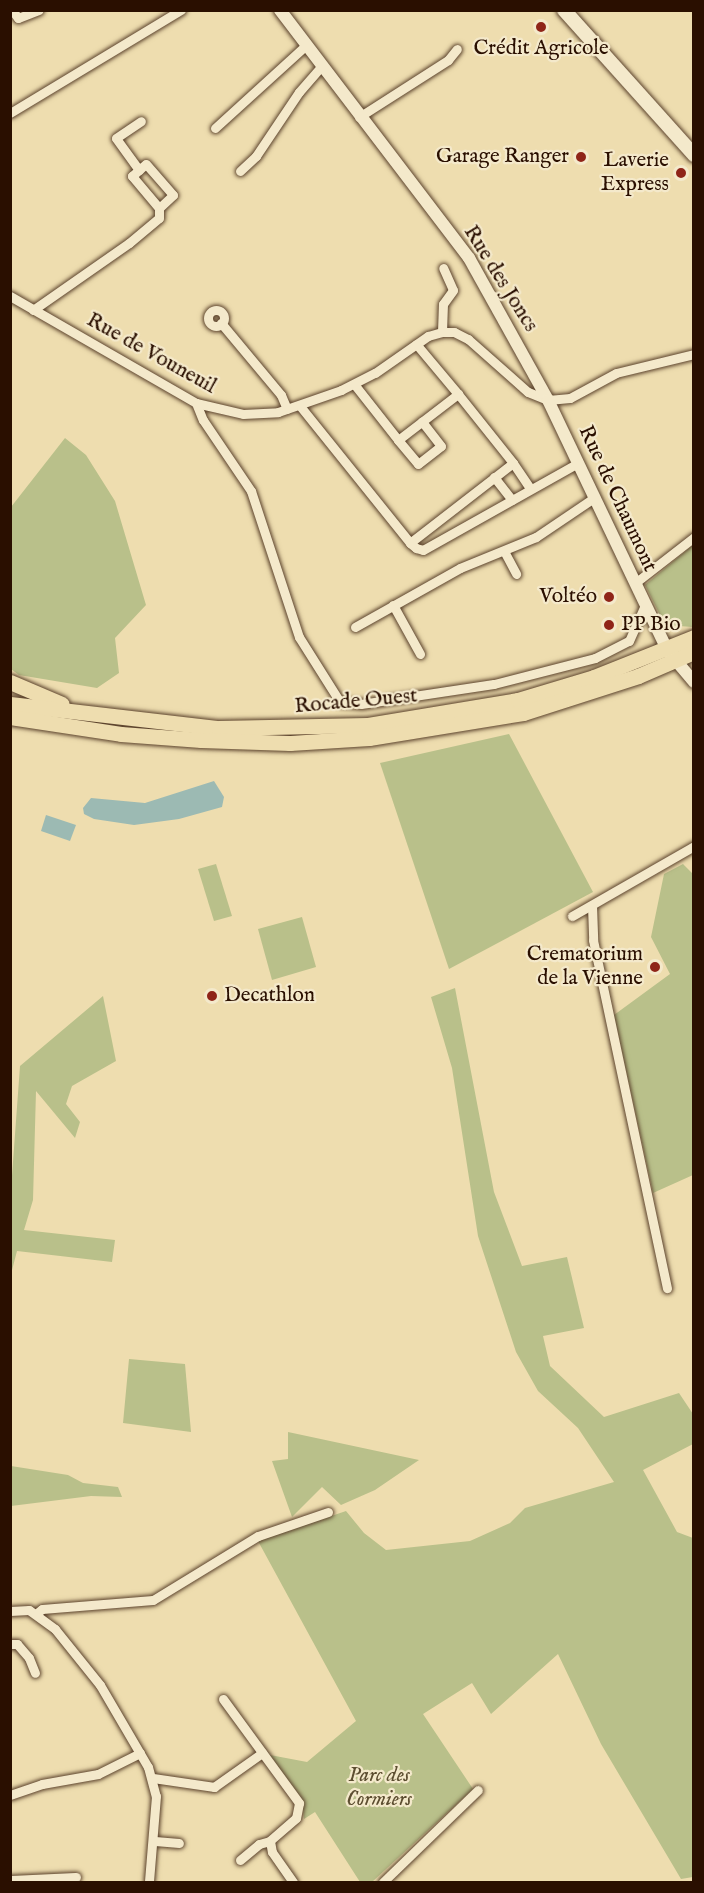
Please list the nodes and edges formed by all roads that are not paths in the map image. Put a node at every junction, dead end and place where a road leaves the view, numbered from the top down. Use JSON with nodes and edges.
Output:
{"nodes":[{"id":1,"x":12,"y":10,"type":"edge"},
{"id":2,"x":39,"y":10,"type":"edge"},
{"id":3,"x":181,"y":10,"type":"edge"},
{"id":4,"x":280,"y":10,"type":"edge"},
{"id":5,"x":564,"y":10,"type":"edge"},
{"id":6,"x":573,"y":10,"type":"edge"},
{"id":7,"x":305,"y":46,"type":"junction"},
{"id":8,"x":457,"y":49,"type":"dead end"},
{"id":9,"x":321,"y":67,"type":"junction"},
{"id":10,"x":10,"y":113,"type":"edge"},
{"id":11,"x":359,"y":117,"type":"junction"},
{"id":12,"x":141,"y":121,"type":"dead end"},
{"id":13,"x":215,"y":128,"type":"dead end"},
{"id":14,"x":693,"y":141,"type":"edge"},
{"id":15,"x":693,"y":154,"type":"edge"},
{"id":16,"x":139,"y":170,"type":"junction"},
{"id":17,"x":240,"y":171,"type":"dead end"},
{"id":18,"x":159,"y":208,"type":"junction"},
{"id":19,"x":443,"y":268,"type":"dead end"},
{"id":20,"x":10,"y":296,"type":"edge"},
{"id":21,"x":33,"y":310,"type":"junction"},
{"id":22,"x":221,"y":323,"type":"dead end"},
{"id":23,"x":442,"y":332,"type":"junction"},
{"id":24,"x":416,"y":344,"type":"junction"},
{"id":25,"x":693,"y":354,"type":"edge"},
{"id":26,"x":354,"y":384,"type":"junction"},
{"id":27,"x":458,"y":394,"type":"junction"},
{"id":28,"x":548,"y":400,"type":"junction"},
{"id":29,"x":196,"y":403,"type":"junction"},
{"id":30,"x":300,"y":406,"type":"junction"},
{"id":31,"x":287,"y":409,"type":"junction"},
{"id":32,"x":422,"y":422,"type":"junction"},
{"id":33,"x":398,"y":440,"type":"junction"},
{"id":34,"x":578,"y":462,"type":"junction"},
{"id":35,"x":513,"y":463,"type":"junction"},
{"id":36,"x":494,"y":477,"type":"junction"},
{"id":37,"x":530,"y":488,"type":"junction"},
{"id":38,"x":595,"y":497,"type":"junction"},
{"id":39,"x":512,"y":500,"type":"junction"},
{"id":40,"x":693,"y":537,"type":"edge"},
{"id":41,"x":410,"y":543,"type":"junction"},
{"id":42,"x":504,"y":551,"type":"junction"},
{"id":43,"x":516,"y":574,"type":"dead end"},
{"id":44,"x":635,"y":583,"type":"junction"},
{"id":45,"x":393,"y":605,"type":"junction"},
{"id":46,"x":648,"y":610,"type":"junction"},
{"id":47,"x":355,"y":627,"type":"dead end"},
{"id":48,"x":693,"y":637,"type":"edge"},
{"id":49,"x":679,"y":653,"type":"edge"},
{"id":50,"x":420,"y":654,"type":"dead end"},
{"id":51,"x":693,"y":672,"type":"edge"},
{"id":52,"x":10,"y":681,"type":"edge"},
{"id":53,"x":693,"y":682,"type":"edge"},
{"id":54,"x":10,"y":704,"type":"edge"},
{"id":55,"x":10,"y":717,"type":"edge"},
{"id":56,"x":186,"y":726,"type":"junction"},
{"id":57,"x":10,"y":728,"type":"edge"},
{"id":58,"x":121,"y":734,"type":"junction"},
{"id":59,"x":693,"y":846,"type":"edge"},
{"id":60,"x":592,"y":905,"type":"junction"},
{"id":61,"x":572,"y":916,"type":"dead end"},
{"id":62,"x":667,"y":1288,"type":"dead end"},
{"id":63,"x":328,"y":1512,"type":"dead end"},
{"id":64,"x":10,"y":1611,"type":"edge"},
{"id":65,"x":37,"y":1613,"type":"junction"},
{"id":66,"x":10,"y":1644,"type":"edge"},
{"id":67,"x":35,"y":1673,"type":"dead end"},
{"id":68,"x":223,"y":1699,"type":"dead end"},
{"id":69,"x":140,"y":1753,"type":"junction"},
{"id":70,"x":262,"y":1753,"type":"junction"},
{"id":71,"x":153,"y":1778,"type":"junction"},
{"id":72,"x":478,"y":1790,"type":"dead end"},
{"id":73,"x":10,"y":1795,"type":"edge"},
{"id":74,"x":270,"y":1841,"type":"junction"},
{"id":75,"x":155,"y":1842,"type":"junction"},
{"id":76,"x":179,"y":1843,"type":"dead end"},
{"id":77,"x":240,"y":1860,"type":"dead end"},
{"id":78,"x":76,"y":1877,"type":"dead end"},
{"id":79,"x":10,"y":1880,"type":"edge"},
{"id":80,"x":149,"y":1882,"type":"edge"},
{"id":81,"x":293,"y":1882,"type":"edge"},
{"id":82,"x":383,"y":1882,"type":"edge"}],
"edges":[{"from":1,"to":2,"type":"street"},
{"from":3,"to":10,"type":"street"},
{"from":4,"to":7,"type":"street","name":"Rue des Joncs"},
{"from":5,"to":15,"type":"main road"},
{"from":6,"to":14,"type":"main road"},
{"from":7,"to":9,"type":"street","name":"Rue des Joncs"},
{"from":7,"to":13,"type":"street"},
{"from":8,"to":11,"type":"street"},
{"from":9,"to":11,"type":"street","name":"Rue des Joncs"},
{"from":9,"to":17,"type":"street"},
{"from":11,"to":28,"type":"street","name":"Rue des Joncs"},
{"from":12,"to":16,"type":"street"},
{"from":16,"to":18,"type":"street"},
{"from":16,"to":18,"type":"street"},
{"from":18,"to":21,"type":"street"},
{"from":19,"to":23,"type":"street"},
{"from":20,"to":21,"type":"street","name":"Rue de Vouneuil"},
{"from":21,"to":29,"type":"street","name":"Rue de Vouneuil"},
{"from":22,"to":31,"type":"street"},
{"from":23,"to":24,"type":"street","name":"Rue de Vouneuil"},
{"from":23,"to":28,"type":"street"},
{"from":24,"to":26,"type":"street","name":"Rue de Vouneuil"},
{"from":24,"to":27,"type":"street"},
{"from":25,"to":28,"type":"street"},
{"from":26,"to":30,"type":"street","name":"Rue de Vouneuil"},
{"from":26,"to":33,"type":"street"},
{"from":27,"to":32,"type":"street"},
{"from":27,"to":35,"type":"street"},
{"from":28,"to":34,"type":"street","name":"Rue de Chaumont"},
{"from":29,"to":31,"type":"street","name":"Rue de Vouneuil"},
{"from":29,"to":46,"type":"street"},
{"from":30,"to":31,"type":"street","name":"Rue de Vouneuil"},
{"from":30,"to":41,"type":"street"},
{"from":32,"to":33,"type":"street"},
{"from":32,"to":33,"type":"street"},
{"from":34,"to":37,"type":"street"},
{"from":34,"to":38,"type":"street","name":"Rue de Chaumont"},
{"from":35,"to":36,"type":"street"},
{"from":35,"to":37,"type":"street"},
{"from":36,"to":39,"type":"street"},
{"from":36,"to":41,"type":"street"},
{"from":37,"to":39,"type":"street"},
{"from":38,"to":42,"type":"street"},
{"from":38,"to":44,"type":"street","name":"Rue de Chaumont"},
{"from":39,"to":41,"type":"street"},
{"from":40,"to":44,"type":"street"},
{"from":42,"to":43,"type":"street"},
{"from":42,"to":45,"type":"street"},
{"from":44,"to":46,"type":"street","name":"Rue de Chaumont"},
{"from":45,"to":47,"type":"street"},
{"from":45,"to":50,"type":"street"},
{"from":46,"to":49,"type":"street","name":"Rue de Chaumont"},
{"from":48,"to":49,"type":"main road","name":"Rocade Ouest"},
{"from":49,"to":51,"type":"street","name":"Rue de Chaumont"},
{"from":49,"to":53,"type":"street","name":"Rue de Chaumont"},
{"from":49,"to":56,"type":"main road","name":"Rocade Ouest"},
{"from":49,"to":58,"type":"main road","name":"Rocade Ouest"},
{"from":52,"to":56,"type":"main road"},
{"from":54,"to":56,"type":"main road","name":"Rocade Ouest"},
{"from":55,"to":58,"type":"main road","name":"Rocade Ouest"},
{"from":57,"to":58,"type":"main road"},
{"from":59,"to":60,"type":"street"},
{"from":60,"to":61,"type":"street"},
{"from":60,"to":62,"type":"street"},
{"from":63,"to":65,"type":"street"},
{"from":64,"to":65,"type":"street"},
{"from":65,"to":69,"type":"street"},
{"from":66,"to":67,"type":"street"},
{"from":68,"to":70,"type":"street"},
{"from":69,"to":71,"type":"street"},
{"from":69,"to":73,"type":"street"},
{"from":70,"to":71,"type":"street"},
{"from":70,"to":74,"type":"street"},
{"from":71,"to":75,"type":"street"},
{"from":72,"to":82,"type":"street"},
{"from":74,"to":77,"type":"street"},
{"from":74,"to":81,"type":"street"},
{"from":75,"to":76,"type":"street"},
{"from":75,"to":80,"type":"street"},
{"from":78,"to":79,"type":"street"}]}
